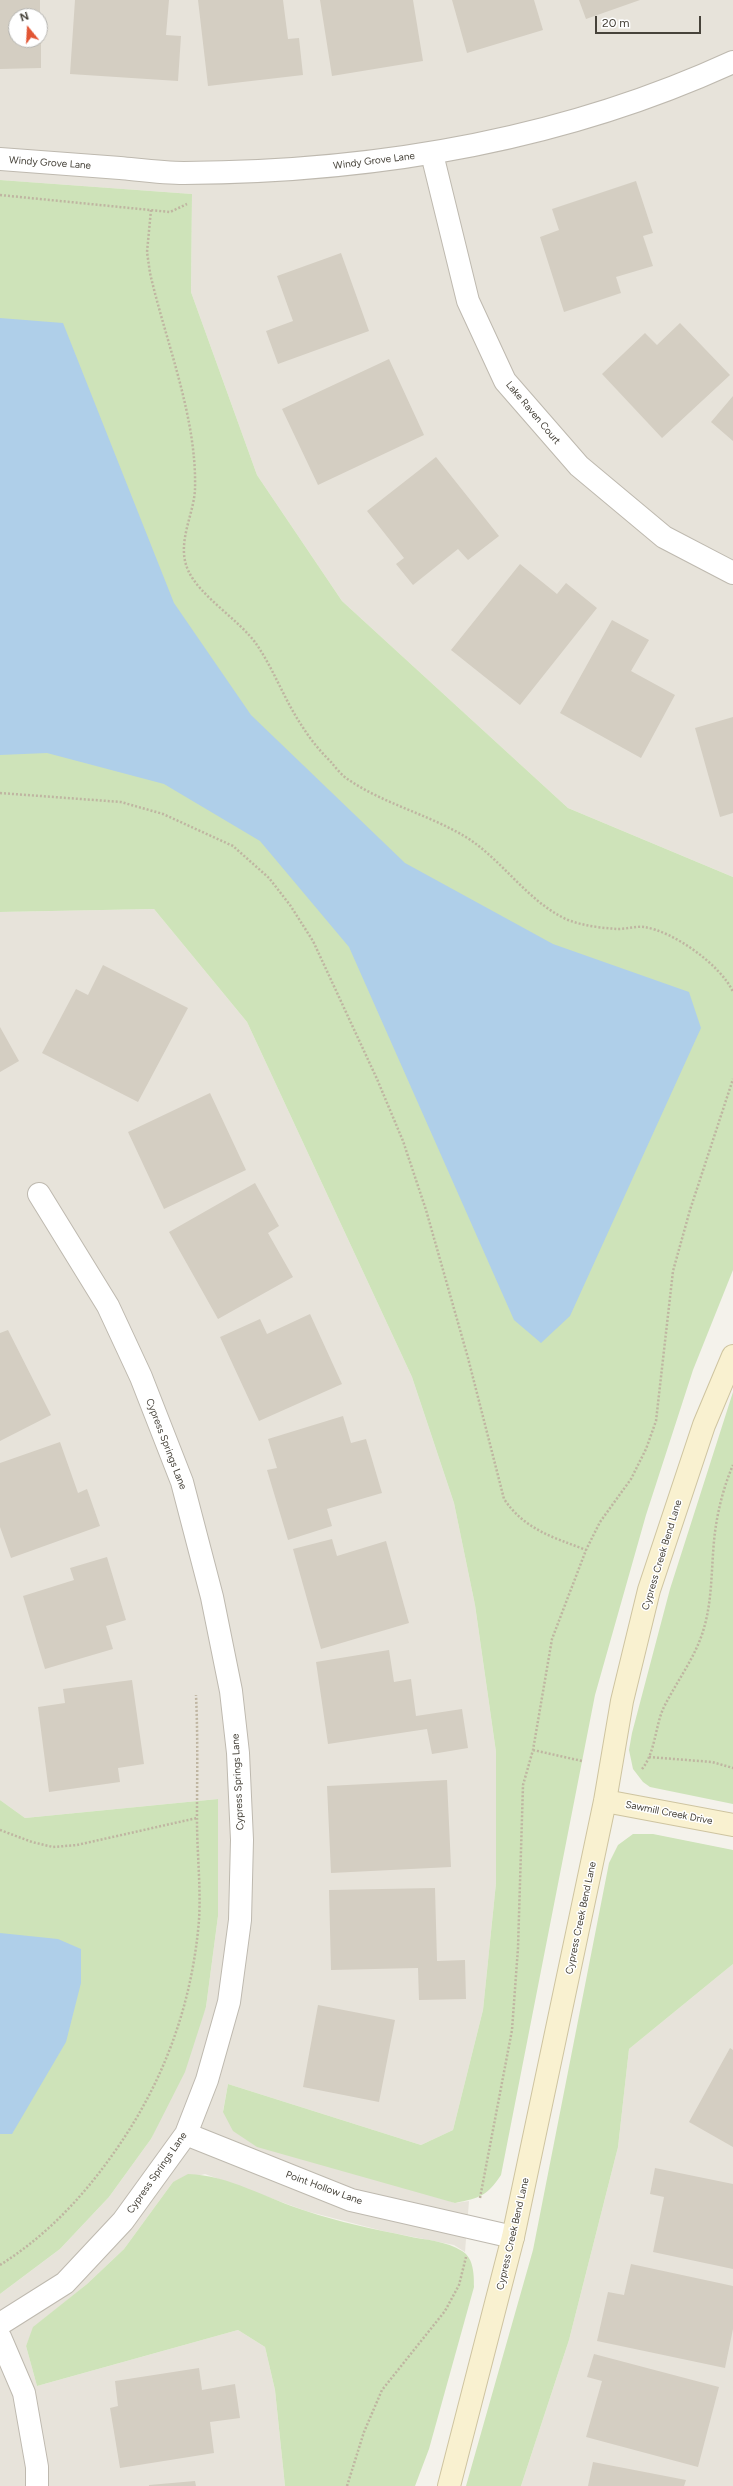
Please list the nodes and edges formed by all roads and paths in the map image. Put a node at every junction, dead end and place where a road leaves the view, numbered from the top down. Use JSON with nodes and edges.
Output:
{"nodes":[{"id":1,"x":733,"y":62,"type":"edge"},
{"id":2,"x":432,"y":154,"type":"junction"},
{"id":3,"x":0,"y":159,"type":"edge"},
{"id":4,"x":151,"y":210,"type":"dead end"},
{"id":5,"x":733,"y":573,"type":"edge"},
{"id":6,"x":0,"y":793,"type":"edge"},
{"id":7,"x":733,"y":992,"type":"edge"},
{"id":8,"x":733,"y":1079,"type":"edge"},
{"id":9,"x":39,"y":1194,"type":"dead end"},
{"id":10,"x":733,"y":1356,"type":"edge"},
{"id":11,"x":733,"y":1465,"type":"edge"},
{"id":12,"x":586,"y":1550,"type":"junction"},
{"id":13,"x":196,"y":1695,"type":"dead end"},
{"id":14,"x":533,"y":1750,"type":"junction"},
{"id":15,"x":649,"y":1757,"type":"junction"},
{"id":16,"x":579,"y":1760,"type":"dead end"},
{"id":17,"x":733,"y":1768,"type":"edge"},
{"id":18,"x":637,"y":1774,"type":"dead end"},
{"id":19,"x":605,"y":1801,"type":"junction"},
{"id":20,"x":197,"y":1818,"type":"junction"},
{"id":21,"x":733,"y":1825,"type":"edge"},
{"id":22,"x":0,"y":1830,"type":"edge"},
{"id":23,"x":186,"y":2134,"type":"junction"},
{"id":24,"x":474,"y":2228,"type":"junction"},
{"id":25,"x":514,"y":2237,"type":"junction"},
{"id":26,"x":0,"y":2265,"type":"edge"},
{"id":27,"x":0,"y":2324,"type":"edge"},
{"id":28,"x":0,"y":2337,"type":"edge"},
{"id":29,"x":37,"y":2486,"type":"edge"},
{"id":30,"x":347,"y":2486,"type":"edge"},
{"id":31,"x":449,"y":2486,"type":"edge"}],
"edges":[{"from":1,"to":2,"type":"street","name":"Windy Grove Lane"},
{"from":2,"to":3,"type":"street","name":"Windy Grove Lane"},
{"from":2,"to":5,"type":"street","name":"Lake Raven Court"},
{"from":4,"to":7,"type":"path"},
{"from":6,"to":12,"type":"path"},
{"from":8,"to":12,"type":"path"},
{"from":9,"to":23,"type":"street","name":"Cypress Springs Lane"},
{"from":10,"to":19,"type":"street","name":"Cypress Creek Bend Lane"},
{"from":11,"to":15,"type":"path"},
{"from":12,"to":14,"type":"path"},
{"from":13,"to":20,"type":"path"},
{"from":14,"to":16,"type":"path"},
{"from":14,"to":24,"type":"path"},
{"from":15,"to":17,"type":"path"},
{"from":15,"to":18,"type":"path"},
{"from":19,"to":21,"type":"street","name":"Sawmill Creek Drive"},
{"from":19,"to":25,"type":"street","name":"Cypress Creek Bend Lane"},
{"from":20,"to":22,"type":"path"},
{"from":20,"to":26,"type":"path"},
{"from":23,"to":24,"type":"street","name":"Point Hollow Lane"},
{"from":23,"to":27,"type":"street","name":"Cypress Springs Lane"},
{"from":24,"to":25,"type":"street","name":"Point Hollow Lane"},
{"from":24,"to":30,"type":"path"},
{"from":25,"to":31,"type":"street","name":"Cypress Creek Bend Lane"},
{"from":28,"to":29,"type":"street"}]}
